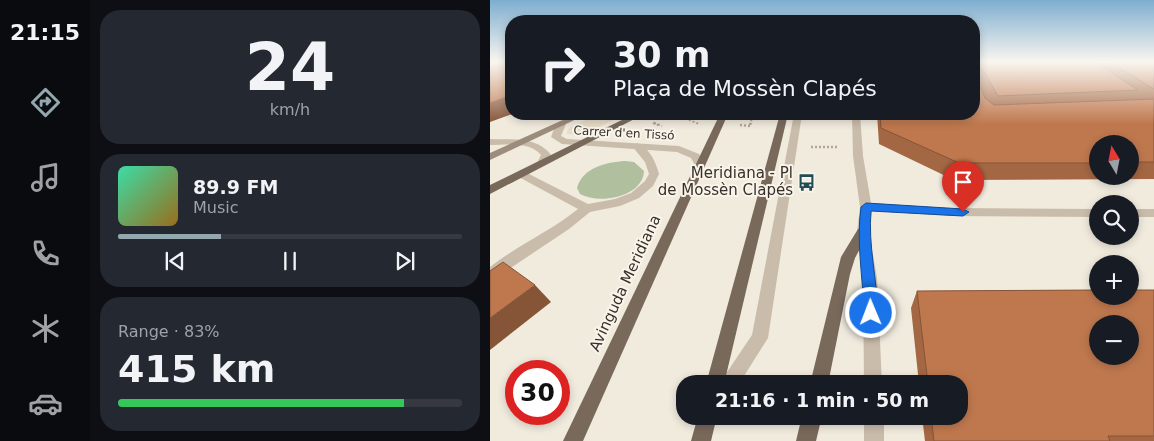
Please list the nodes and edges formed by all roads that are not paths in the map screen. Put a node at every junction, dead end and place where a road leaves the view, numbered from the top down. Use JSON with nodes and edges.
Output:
{"nodes":[{"id":1,"x":570,"y":120,"type":"edge"},
{"id":2,"x":627,"y":120,"type":"edge"},
{"id":3,"x":721,"y":120,"type":"edge"},
{"id":4,"x":782,"y":120,"type":"edge"},
{"id":5,"x":797,"y":120,"type":"edge"},
{"id":6,"x":856,"y":120,"type":"edge"},
{"id":7,"x":561,"y":124,"type":"junction"},
{"id":8,"x":490,"y":142,"type":"edge"},
{"id":9,"x":519,"y":144,"type":"junction"},
{"id":10,"x":577,"y":144,"type":"junction"},
{"id":11,"x":636,"y":146,"type":"junction"},
{"id":12,"x":490,"y":157,"type":"edge"},
{"id":13,"x":542,"y":163,"type":"junction"},
{"id":14,"x":700,"y":165,"type":"junction"},
{"id":15,"x":526,"y":177,"type":"junction"},
{"id":16,"x":490,"y":190,"type":"edge"},
{"id":17,"x":866,"y":207,"type":"junction"},
{"id":18,"x":586,"y":209,"type":"junction"},
{"id":19,"x":1089,"y":213,"type":"edge"},
{"id":20,"x":1154,"y":213,"type":"edge"},
{"id":21,"x":1139,"y":214,"type":"edge"},
{"id":22,"x":863,"y":232,"type":"junction"},
{"id":23,"x":495,"y":271,"type":"edge"},
{"id":24,"x":718,"y":375,"type":"edge"},
{"id":25,"x":734,"y":375,"type":"edge"},
{"id":26,"x":821,"y":375,"type":"edge"},
{"id":27,"x":873,"y":375,"type":"edge"},
{"id":28,"x":705,"y":425,"type":"edge"},
{"id":29,"x":810,"y":425,"type":"edge"},
{"id":30,"x":874,"y":425,"type":"edge"},
{"id":31,"x":573,"y":441,"type":"edge"},
{"id":32,"x":701,"y":441,"type":"edge"},
{"id":33,"x":806,"y":441,"type":"edge"},
{"id":34,"x":874,"y":441,"type":"edge"}],
"edges":[{"from":1,"to":7,"type":"main road"},
{"from":2,"to":10,"type":"main road"},
{"from":3,"to":14,"type":"main road","name":"Avinguda Meridiana"},
{"from":4,"to":24,"type":"main road"},
{"from":5,"to":25,"type":"street"},
{"from":6,"to":17,"type":"street"},
{"from":7,"to":9,"type":"main road"},
{"from":7,"to":10,"type":"street","name":"Carrer d'en Tissó"},
{"from":8,"to":9,"type":"street"},
{"from":9,"to":12,"type":"main road"},
{"from":9,"to":13,"type":"street"},
{"from":10,"to":11,"type":"street","name":"Carrer d'en Tissó"},
{"from":10,"to":13,"type":"main road"},
{"from":11,"to":14,"type":"street","name":"Carrer d'en Tissó"},
{"from":11,"to":18,"type":"street"},
{"from":13,"to":15,"type":"main road"},
{"from":14,"to":31,"type":"main road","name":"Avinguda Meridiana"},
{"from":15,"to":16,"type":"main road"},
{"from":15,"to":18,"type":"street"},
{"from":17,"to":19,"type":"street"},
{"from":17,"to":22,"type":"street"},
{"from":18,"to":23,"type":"street"},
{"from":20,"to":21,"type":"street"},
{"from":22,"to":26,"type":"main road"},
{"from":22,"to":27,"type":"street"},
{"from":28,"to":32,"type":"main road"},
{"from":29,"to":33,"type":"main road"},
{"from":30,"to":34,"type":"street"}]}
